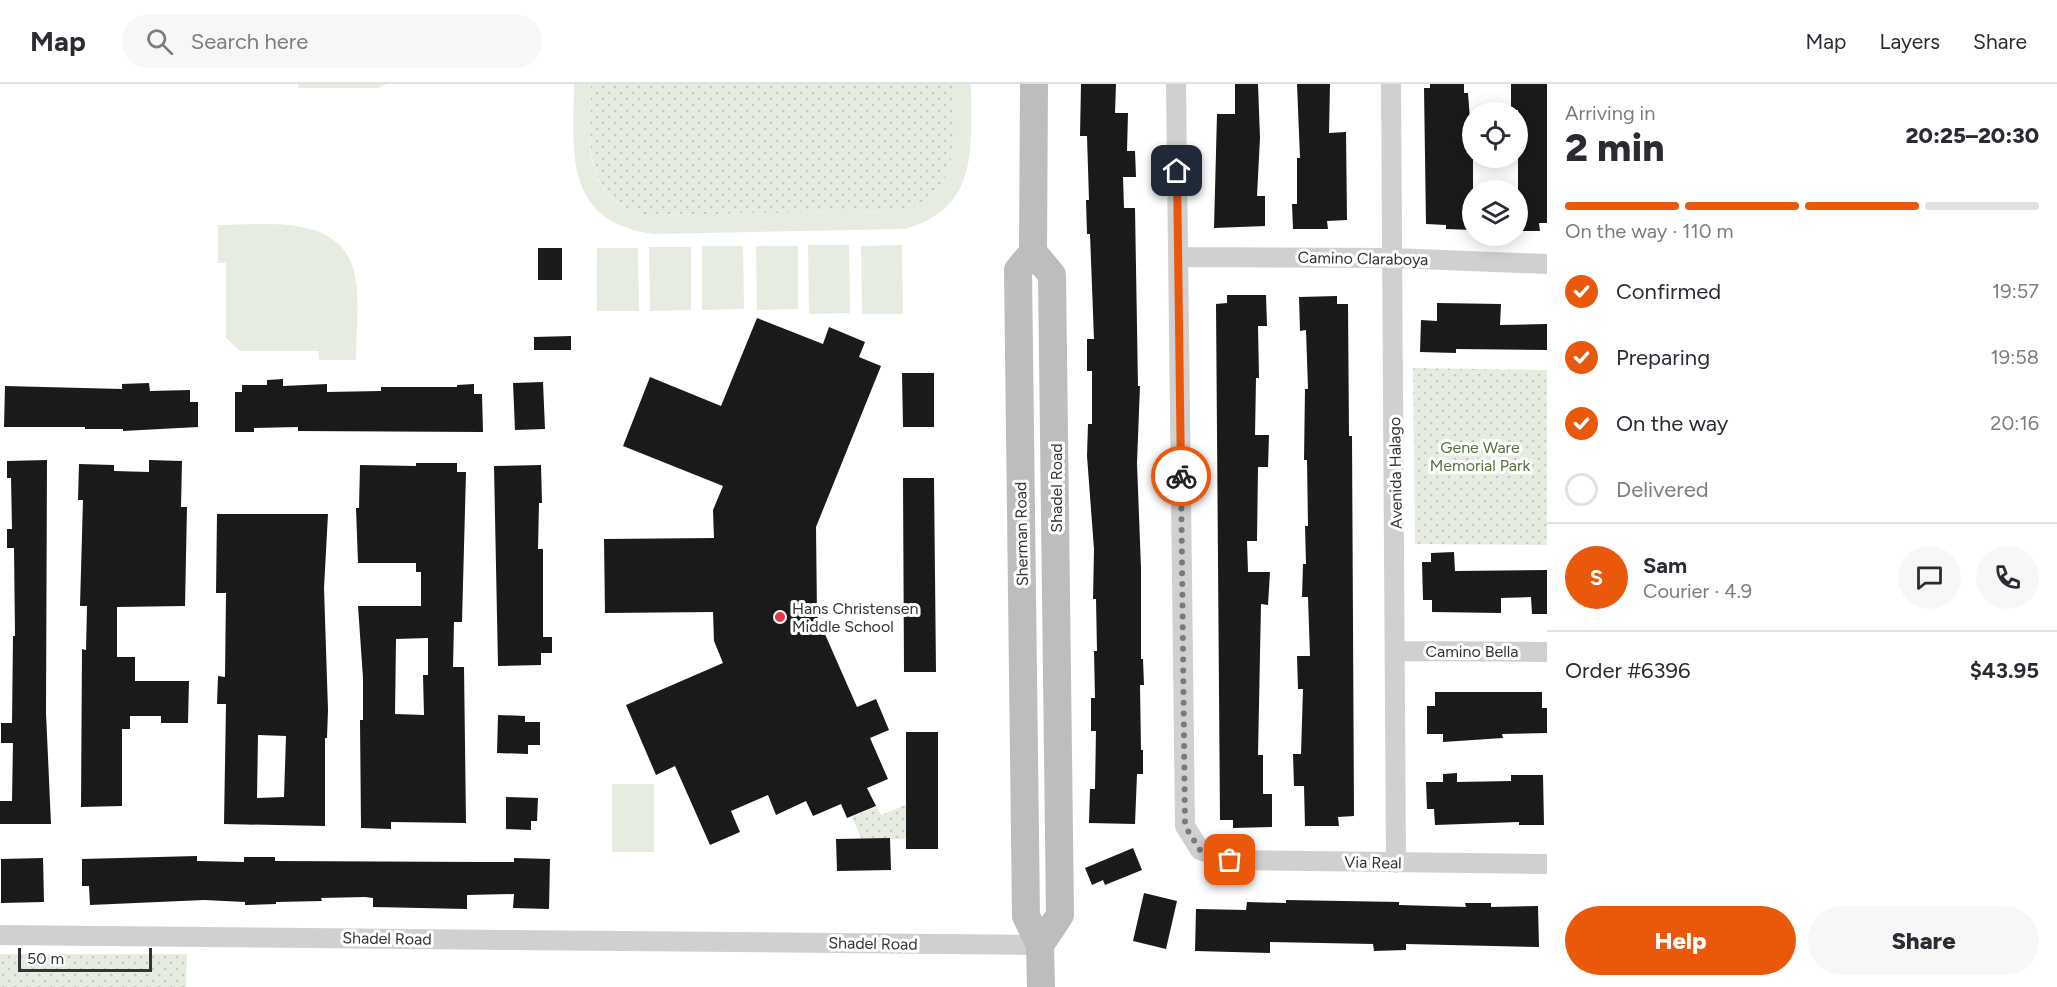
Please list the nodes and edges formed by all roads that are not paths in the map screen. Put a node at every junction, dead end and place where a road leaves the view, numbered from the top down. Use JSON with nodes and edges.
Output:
{"nodes":[{"id":1,"x":1034,"y":84,"type":"edge"},
{"id":2,"x":1176,"y":84,"type":"edge"},
{"id":3,"x":1391,"y":84,"type":"edge"},
{"id":4,"x":1178,"y":257,"type":"junction"},
{"id":5,"x":1392,"y":258,"type":"junction"},
{"id":6,"x":1547,"y":264,"type":"edge"},
{"id":7,"x":1397,"y":651,"type":"junction"},
{"id":8,"x":1547,"y":652,"type":"edge"},
{"id":9,"x":1396,"y":862,"type":"junction"},
{"id":10,"x":1547,"y":864,"type":"edge"},
{"id":11,"x":0,"y":935,"type":"edge"},
{"id":12,"x":1040,"y":945,"type":"junction"},
{"id":13,"x":1041,"y":987,"type":"edge"}],
"edges":[{"from":1,"to":12,"type":"street","name":"Sherman Road"},
{"from":2,"to":4,"type":"street"},
{"from":3,"to":5,"type":"street","name":"Avenida Halago"},
{"from":4,"to":5,"type":"street","name":"Camino Claraboya"},
{"from":4,"to":9,"type":"street","name":"Via Real"},
{"from":5,"to":6,"type":"street","name":"Camino Claraboya"},
{"from":5,"to":7,"type":"street","name":"Avenida Halago"},
{"from":7,"to":8,"type":"street","name":"Camino Bella"},
{"from":7,"to":9,"type":"street","name":"Avenida Halago"},
{"from":9,"to":10,"type":"street","name":"Via Real"},
{"from":11,"to":12,"type":"street","name":"Shadel Road"},
{"from":12,"to":13,"type":"street","name":"Sherman Road"}]}
